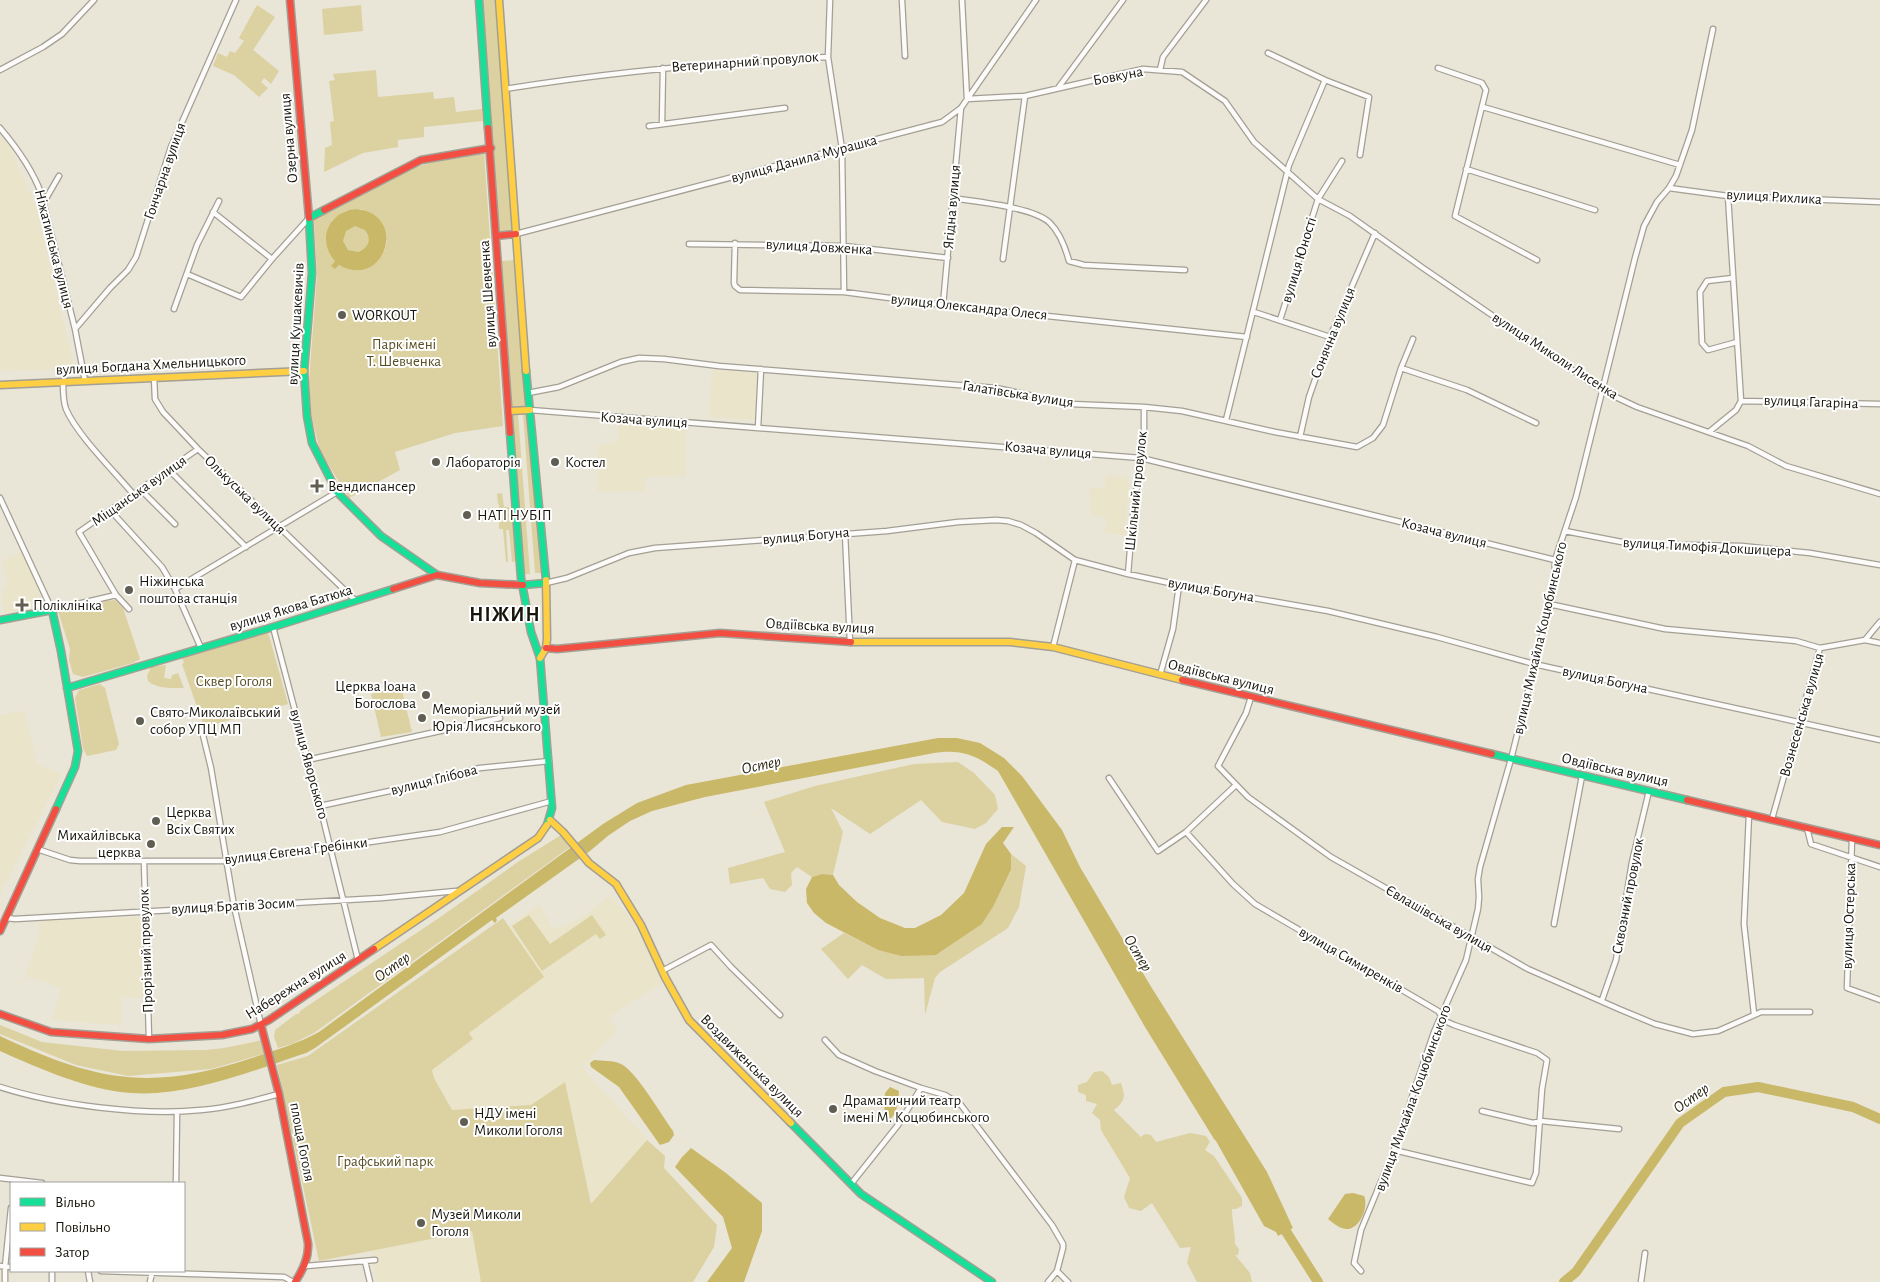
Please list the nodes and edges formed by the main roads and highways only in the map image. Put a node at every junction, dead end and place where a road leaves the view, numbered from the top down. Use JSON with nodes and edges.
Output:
{"nodes":[{"id":1,"x":290,"y":0,"type":"edge"},
{"id":2,"x":479,"y":0,"type":"edge"},
{"id":3,"x":499,"y":0,"type":"edge"},
{"id":4,"x":491,"y":148,"type":"junction"},
{"id":5,"x":309,"y":218,"type":"junction"},
{"id":6,"x":516,"y":234,"type":"junction"},
{"id":7,"x":496,"y":236,"type":"junction"},
{"id":8,"x":304,"y":371,"type":"junction"},
{"id":9,"x":0,"y":385,"type":"edge"},
{"id":10,"x":530,"y":410,"type":"junction"},
{"id":11,"x":509,"y":411,"type":"junction"},
{"id":12,"x":437,"y":575,"type":"junction"},
{"id":13,"x":546,"y":583,"type":"junction"},
{"id":14,"x":523,"y":585,"type":"junction"},
{"id":15,"x":0,"y":620,"type":"edge"},
{"id":16,"x":536,"y":648,"type":"junction"},
{"id":17,"x":546,"y":648,"type":"junction"},
{"id":18,"x":540,"y":658,"type":"junction"},
{"id":19,"x":67,"y":688,"type":"junction"},
{"id":20,"x":550,"y":820,"type":"junction"},
{"id":21,"x":1880,"y":845,"type":"edge"},
{"id":22,"x":0,"y":931,"type":"edge"},
{"id":23,"x":0,"y":1014,"type":"edge"},
{"id":24,"x":261,"y":1025,"type":"junction"},
{"id":25,"x":294,"y":1282,"type":"edge"},
{"id":26,"x":992,"y":1282,"type":"edge"}],
"edges":[{"from":1,"to":5,"type":"main road","name":"Озерна вулиця"},
{"from":2,"to":4,"type":"main road","name":"вулиця Шевченка"},
{"from":3,"to":6,"type":"main road"},
{"from":4,"to":5,"type":"main road"},
{"from":4,"to":7,"type":"main road","name":"вулиця Шевченка"},
{"from":5,"to":8,"type":"main road","name":"вулиця Кушакевичів"},
{"from":6,"to":7,"type":"main road"},
{"from":6,"to":10,"type":"main road"},
{"from":7,"to":11,"type":"main road","name":"вулиця Шевченка"},
{"from":8,"to":9,"type":"main road","name":"вулиця Богдана Хмельницького"},
{"from":8,"to":12,"type":"main road","name":"вулиця Кушакевичів"},
{"from":10,"to":11,"type":"main road"},
{"from":10,"to":13,"type":"main road"},
{"from":11,"to":14,"type":"main road","name":"вулиця Шевченка"},
{"from":12,"to":14,"type":"main road"},
{"from":12,"to":19,"type":"main road","name":"вулиця Якова Батюка"},
{"from":13,"to":14,"type":"main road"},
{"from":13,"to":17,"type":"main road"},
{"from":14,"to":16,"type":"main road","name":"вулиця Шевченка"},
{"from":15,"to":19,"type":"main road"},
{"from":16,"to":17,"type":"main road","name":"Овдіївська вулиця"},
{"from":16,"to":18,"type":"main road","name":"вулиця Шевченка"},
{"from":17,"to":18,"type":"main road"},
{"from":17,"to":21,"type":"main road","name":"Овдіївська вулиця"},
{"from":18,"to":20,"type":"main road","name":"Набережна вулиця"},
{"from":19,"to":22,"type":"main road"},
{"from":20,"to":24,"type":"main road","name":"Набережна вулиця"},
{"from":20,"to":26,"type":"main road","name":"Воздвиженська вулиця"},
{"from":23,"to":24,"type":"main road","name":"Набережна вулиця"},
{"from":24,"to":25,"type":"main road","name":"площа Гоголя"}]}
